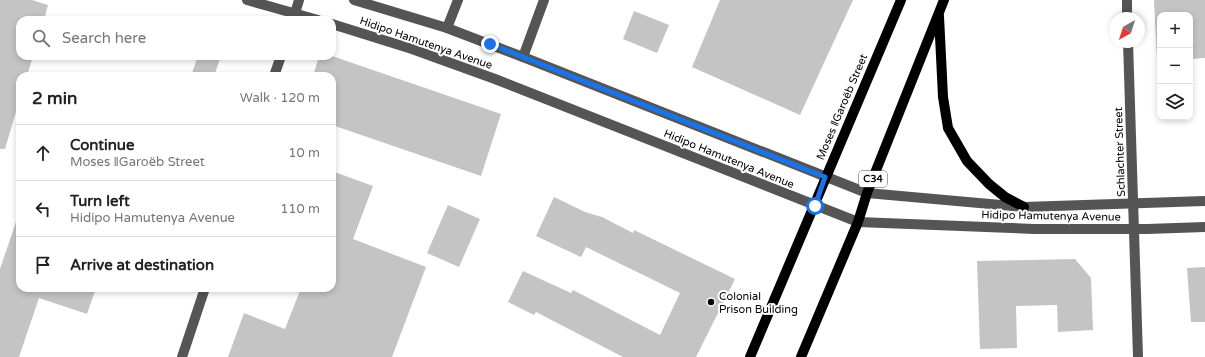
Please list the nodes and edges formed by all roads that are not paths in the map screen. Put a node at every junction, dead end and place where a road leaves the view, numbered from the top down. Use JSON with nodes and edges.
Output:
{"nodes":[{"id":1,"x":247,"y":0,"type":"edge"},
{"id":2,"x":299,"y":0,"type":"edge"},
{"id":3,"x":354,"y":0,"type":"edge"},
{"id":4,"x":458,"y":0,"type":"edge"},
{"id":5,"x":544,"y":0,"type":"edge"},
{"id":6,"x":901,"y":0,"type":"edge"},
{"id":7,"x":944,"y":0,"type":"edge"},
{"id":8,"x":1127,"y":0,"type":"edge"},
{"id":9,"x":938,"y":12,"type":"junction"},
{"id":10,"x":1128,"y":12,"type":"edge"},
{"id":11,"x":294,"y":16,"type":"edge"},
{"id":12,"x":336,"y":25,"type":"edge"},
{"id":13,"x":447,"y":28,"type":"junction"},
{"id":14,"x":1128,"y":48,"type":"edge"},
{"id":15,"x":523,"y":57,"type":"junction"},
{"id":16,"x":280,"y":60,"type":"edge"},
{"id":17,"x":275,"y":72,"type":"edge"},
{"id":18,"x":825,"y":177,"type":"junction"},
{"id":19,"x":868,"y":192,"type":"junction"},
{"id":20,"x":1205,"y":201,"type":"edge"},
{"id":21,"x":1134,"y":203,"type":"junction"},
{"id":22,"x":815,"y":206,"type":"junction"},
{"id":23,"x":1024,"y":207,"type":"junction"},
{"id":24,"x":858,"y":222,"type":"junction"},
{"id":25,"x":1205,"y":227,"type":"edge"},
{"id":26,"x":1135,"y":229,"type":"junction"},
{"id":27,"x":204,"y":292,"type":"edge"},
{"id":28,"x":182,"y":357,"type":"edge"},
{"id":29,"x":750,"y":357,"type":"edge"},
{"id":30,"x":801,"y":357,"type":"edge"},
{"id":31,"x":1138,"y":357,"type":"edge"}],
"edges":[{"from":1,"to":11,"type":"street"},
{"from":2,"to":11,"type":"street"},
{"from":3,"to":13,"type":"street","name":"Hidipo Hamutenya Avenue"},
{"from":4,"to":13,"type":"street"},
{"from":5,"to":15,"type":"street"},
{"from":6,"to":18,"type":"main road","name":"Moses ǁGaroëb Street"},
{"from":7,"to":9,"type":"main road","number":"C34"},
{"from":8,"to":10,"type":"street"},
{"from":9,"to":19,"type":"main road","number":"C34"},
{"from":9,"to":23,"type":"main road"},
{"from":12,"to":22,"type":"street","name":"Hidipo Hamutenya Avenue"},
{"from":13,"to":15,"type":"street","name":"Hidipo Hamutenya Avenue"},
{"from":14,"to":21,"type":"street","name":"Schlachter Street"},
{"from":15,"to":18,"type":"street","name":"Hidipo Hamutenya Avenue"},
{"from":16,"to":17,"type":"street"},
{"from":18,"to":19,"type":"street","name":"Hidipo Hamutenya Avenue"},
{"from":18,"to":22,"type":"main road","name":"Moses ǁGaroëb Street"},
{"from":19,"to":23,"type":"street","name":"Hidipo Hamutenya Avenue"},
{"from":19,"to":24,"type":"main road","number":"C34"},
{"from":20,"to":21,"type":"street","name":"Hidipo Hamutenya Avenue"},
{"from":21,"to":23,"type":"street","name":"Hidipo Hamutenya Avenue"},
{"from":21,"to":26,"type":"street","name":"Schlachter Street"},
{"from":22,"to":24,"type":"street","name":"Hidipo Hamutenya Avenue"},
{"from":22,"to":29,"type":"main road","name":"Moses ǁGaroëb Street"},
{"from":24,"to":26,"type":"street","name":"Hidipo Hamutenya Avenue"},
{"from":24,"to":30,"type":"main road","number":"C34"},
{"from":25,"to":26,"type":"street","name":"Hidipo Hamutenya Avenue"},
{"from":26,"to":31,"type":"street","name":"Schlachter Street"},
{"from":27,"to":28,"type":"street"}]}
